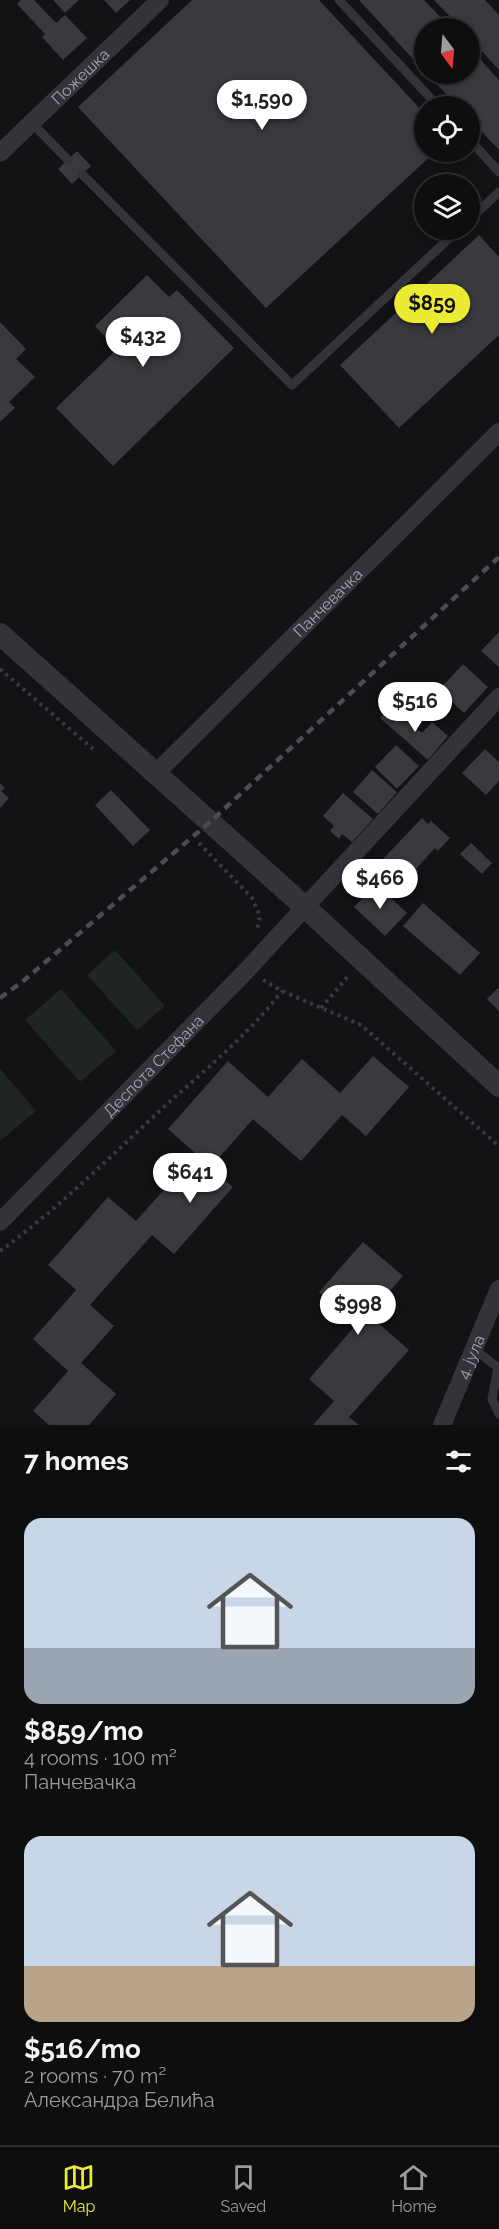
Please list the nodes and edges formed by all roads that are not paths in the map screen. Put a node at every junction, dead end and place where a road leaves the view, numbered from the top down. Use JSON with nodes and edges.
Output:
{"nodes":[{"id":1,"x":160,"y":0,"type":"edge"},
{"id":2,"x":339,"y":0,"type":"edge"},
{"id":3,"x":429,"y":96,"type":"edge"},
{"id":4,"x":32,"y":122,"type":"junction"},
{"id":5,"x":480,"y":151,"type":"edge"},
{"id":6,"x":0,"y":153,"type":"edge"},
{"id":7,"x":68,"y":160,"type":"dead end"},
{"id":8,"x":499,"y":172,"type":"edge"},
{"id":9,"x":82,"y":174,"type":"dead end"},
{"id":10,"x":499,"y":192,"type":"edge"},
{"id":11,"x":480,"y":210,"type":"edge"},
{"id":12,"x":448,"y":240,"type":"edge"},
{"id":13,"x":499,"y":432,"type":"edge"},
{"id":14,"x":0,"y":634,"type":"edge"},
{"id":15,"x":499,"y":697,"type":"edge"},
{"id":16,"x":493,"y":717,"type":"edge"},
{"id":17,"x":156,"y":773,"type":"junction"},
{"id":18,"x":306,"y":908,"type":"junction"},
{"id":19,"x":499,"y":1086,"type":"edge"},
{"id":20,"x":0,"y":1222,"type":"edge"},
{"id":21,"x":499,"y":1289,"type":"edge"},
{"id":22,"x":475,"y":1350,"type":"junction"},
{"id":23,"x":498,"y":1367,"type":"edge"},
{"id":24,"x":499,"y":1414,"type":"edge"},
{"id":25,"x":442,"y":1425,"type":"edge"}],
"edges":[{"from":1,"to":4,"type":"street","name":"Пожешка"},
{"from":2,"to":3,"type":"lane"},
{"from":4,"to":6,"type":"street","name":"Пожешка"},
{"from":4,"to":7,"type":"lane"},
{"from":5,"to":8,"type":"lane"},
{"from":9,"to":12,"type":"lane"},
{"from":10,"to":11,"type":"lane"},
{"from":13,"to":17,"type":"street","name":"Панчевачка"},
{"from":14,"to":17,"type":"street"},
{"from":15,"to":16,"type":"street","name":"Деспота Стефана"},
{"from":16,"to":18,"type":"street","name":"Деспота Стефана"},
{"from":17,"to":18,"type":"street"},
{"from":18,"to":19,"type":"street"},
{"from":18,"to":20,"type":"street","name":"Деспота Стефана"},
{"from":21,"to":22,"type":"street","name":"4. јула"},
{"from":22,"to":23,"type":"lane"},
{"from":22,"to":25,"type":"street","name":"4. јула"},
{"from":23,"to":24,"type":"lane"}]}
